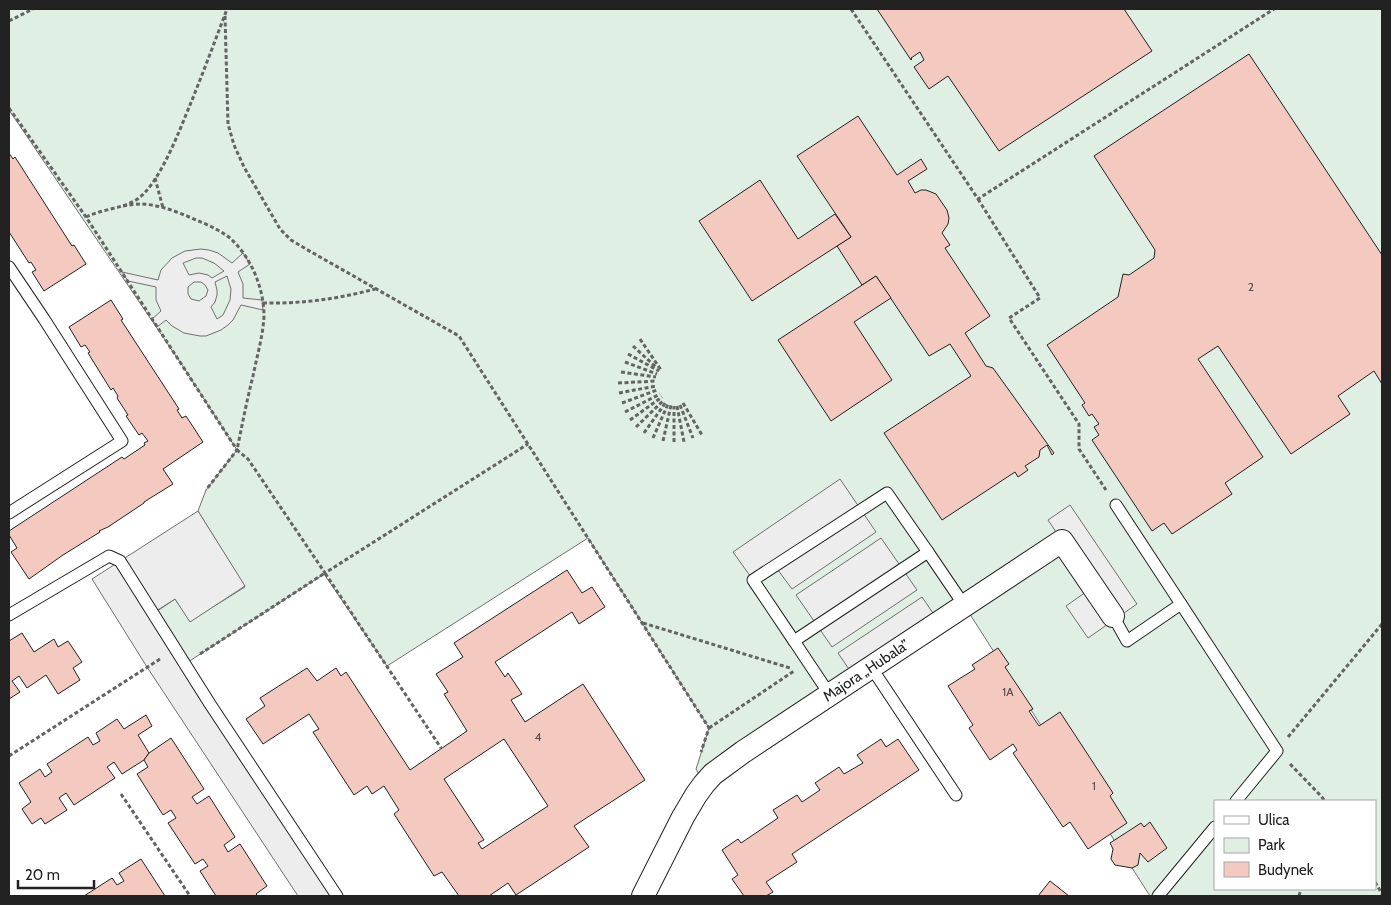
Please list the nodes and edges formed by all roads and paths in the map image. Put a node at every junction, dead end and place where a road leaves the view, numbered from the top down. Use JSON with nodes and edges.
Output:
{"nodes":[{"id":1,"x":34,"y":9,"type":"edge"},
{"id":2,"x":228,"y":9,"type":"edge"},
{"id":3,"x":851,"y":9,"type":"edge"},
{"id":4,"x":1274,"y":9,"type":"edge"},
{"id":5,"x":225,"y":16,"type":"junction"},
{"id":6,"x":9,"y":21,"type":"edge"},
{"id":7,"x":9,"y":108,"type":"edge"},
{"id":8,"x":155,"y":178,"type":"junction"},
{"id":9,"x":978,"y":199,"type":"junction"},
{"id":10,"x":123,"y":206,"type":"junction"},
{"id":11,"x":163,"y":208,"type":"junction"},
{"id":12,"x":86,"y":217,"type":"junction"},
{"id":13,"x":9,"y":267,"type":"edge"},
{"id":14,"x":375,"y":288,"type":"junction"},
{"id":15,"x":263,"y":303,"type":"junction"},
{"id":16,"x":640,"y":339,"type":"dead end"},
{"id":17,"x":633,"y":346,"type":"dead end"},
{"id":18,"x":628,"y":354,"type":"dead end"},
{"id":19,"x":625,"y":362,"type":"dead end"},
{"id":20,"x":621,"y":372,"type":"dead end"},
{"id":21,"x":658,"y":374,"type":"junction"},
{"id":22,"x":618,"y":382,"type":"dead end"},
{"id":23,"x":619,"y":393,"type":"dead end"},
{"id":24,"x":668,"y":400,"type":"junction"},
{"id":25,"x":622,"y":403,"type":"dead end"},
{"id":26,"x":625,"y":412,"type":"dead end"},
{"id":27,"x":630,"y":420,"type":"dead end"},
{"id":28,"x":636,"y":427,"type":"dead end"},
{"id":29,"x":644,"y":433,"type":"dead end"},
{"id":30,"x":702,"y":435,"type":"dead end"},
{"id":31,"x":653,"y":438,"type":"dead end"},
{"id":32,"x":693,"y":438,"type":"dead end"},
{"id":33,"x":663,"y":441,"type":"dead end"},
{"id":34,"x":674,"y":442,"type":"dead end"},
{"id":35,"x":684,"y":442,"type":"dead end"},
{"id":36,"x":528,"y":444,"type":"junction"},
{"id":37,"x":237,"y":450,"type":"junction"},
{"id":38,"x":206,"y":490,"type":"dead end"},
{"id":39,"x":1116,"y":505,"type":"joint"},
{"id":40,"x":9,"y":513,"type":"edge"},
{"id":41,"x":928,"y":552,"type":"junction"},
{"id":42,"x":325,"y":573,"type":"junction"},
{"id":43,"x":1181,"y":604,"type":"junction"},
{"id":44,"x":964,"y":605,"type":"junction"},
{"id":45,"x":9,"y":615,"type":"edge"},
{"id":46,"x":1113,"y":616,"type":"joint"},
{"id":47,"x":642,"y":623,"type":"junction"},
{"id":48,"x":1382,"y":624,"type":"edge"},
{"id":49,"x":794,"y":640,"type":"junction"},
{"id":50,"x":176,"y":649,"type":"junction"},
{"id":51,"x":185,"y":664,"type":"junction"},
{"id":52,"x":871,"y":667,"type":"junction"},
{"id":53,"x":830,"y":695,"type":"junction"},
{"id":54,"x":709,"y":728,"type":"junction"},
{"id":55,"x":441,"y":748,"type":"dead end"},
{"id":56,"x":1277,"y":751,"type":"junction"},
{"id":57,"x":9,"y":756,"type":"edge"},
{"id":58,"x":704,"y":784,"type":"junction"},
{"id":59,"x":121,"y":794,"type":"dead end"},
{"id":60,"x":956,"y":795,"type":"dead end"},
{"id":61,"x":1322,"y":796,"type":"junction"},
{"id":62,"x":1237,"y":800,"type":"edge"},
{"id":63,"x":1320,"y":800,"type":"edge"},
{"id":64,"x":1324,"y":800,"type":"edge"},
{"id":65,"x":1214,"y":828,"type":"edge"},
{"id":66,"x":190,"y":896,"type":"edge"},
{"id":67,"x":337,"y":896,"type":"edge"},
{"id":68,"x":643,"y":896,"type":"edge"},
{"id":69,"x":1158,"y":896,"type":"edge"}],
"edges":[{"from":1,"to":6,"type":"path"},
{"from":2,"to":5,"type":"path"},
{"from":3,"to":9,"type":"path"},
{"from":4,"to":9,"type":"path"},
{"from":5,"to":8,"type":"path"},
{"from":5,"to":14,"type":"path"},
{"from":7,"to":12,"type":"path"},
{"from":8,"to":10,"type":"path"},
{"from":8,"to":11,"type":"path"},
{"from":9,"to":39,"type":"path"},
{"from":10,"to":11,"type":"path"},
{"from":10,"to":12,"type":"path"},
{"from":11,"to":15,"type":"path"},
{"from":12,"to":37,"type":"path"},
{"from":13,"to":40,"type":"lane"},
{"from":14,"to":15,"type":"path"},
{"from":14,"to":36,"type":"path"},
{"from":15,"to":37,"type":"path"},
{"from":16,"to":21,"type":"path"},
{"from":17,"to":21,"type":"path"},
{"from":18,"to":21,"type":"path"},
{"from":19,"to":21,"type":"path"},
{"from":20,"to":21,"type":"path"},
{"from":21,"to":22,"type":"path"},
{"from":23,"to":24,"type":"path"},
{"from":24,"to":25,"type":"path"},
{"from":24,"to":26,"type":"path"},
{"from":24,"to":27,"type":"path"},
{"from":24,"to":28,"type":"path"},
{"from":24,"to":29,"type":"path"},
{"from":24,"to":30,"type":"path"},
{"from":24,"to":31,"type":"path"},
{"from":24,"to":32,"type":"path"},
{"from":24,"to":33,"type":"path"},
{"from":24,"to":34,"type":"path"},
{"from":24,"to":35,"type":"path"},
{"from":36,"to":42,"type":"path"},
{"from":36,"to":47,"type":"path"},
{"from":37,"to":38,"type":"path"},
{"from":37,"to":42,"type":"path"},
{"from":39,"to":43,"type":"lane"},
{"from":41,"to":44,"type":"lane"},
{"from":41,"to":49,"type":"lane"},
{"from":41,"to":49,"type":"lane"},
{"from":42,"to":51,"type":"path"},
{"from":42,"to":55,"type":"path"},
{"from":43,"to":46,"type":"lane"},
{"from":43,"to":56,"type":"lane"},
{"from":44,"to":46,"type":"street","name":"Majora „Hubala”"},
{"from":44,"to":52,"type":"street","name":"Majora „Hubala”"},
{"from":45,"to":50,"type":"lane"},
{"from":47,"to":54,"type":"path"},
{"from":47,"to":54,"type":"path"},
{"from":48,"to":56,"type":"path"},
{"from":49,"to":53,"type":"lane"},
{"from":50,"to":51,"type":"lane"},
{"from":50,"to":57,"type":"path"},
{"from":51,"to":67,"type":"lane"},
{"from":52,"to":53,"type":"street","name":"Majora „Hubala”"},
{"from":52,"to":60,"type":"lane"},
{"from":53,"to":58,"type":"street","name":"Majora „Hubala”"},
{"from":54,"to":58,"type":"path"},
{"from":56,"to":61,"type":"path"},
{"from":56,"to":62,"type":"lane"},
{"from":58,"to":68,"type":"street","name":"Majora „Hubala”"},
{"from":59,"to":66,"type":"path"},
{"from":61,"to":63,"type":"path"},
{"from":61,"to":64,"type":"path"},
{"from":65,"to":69,"type":"lane"}]}
